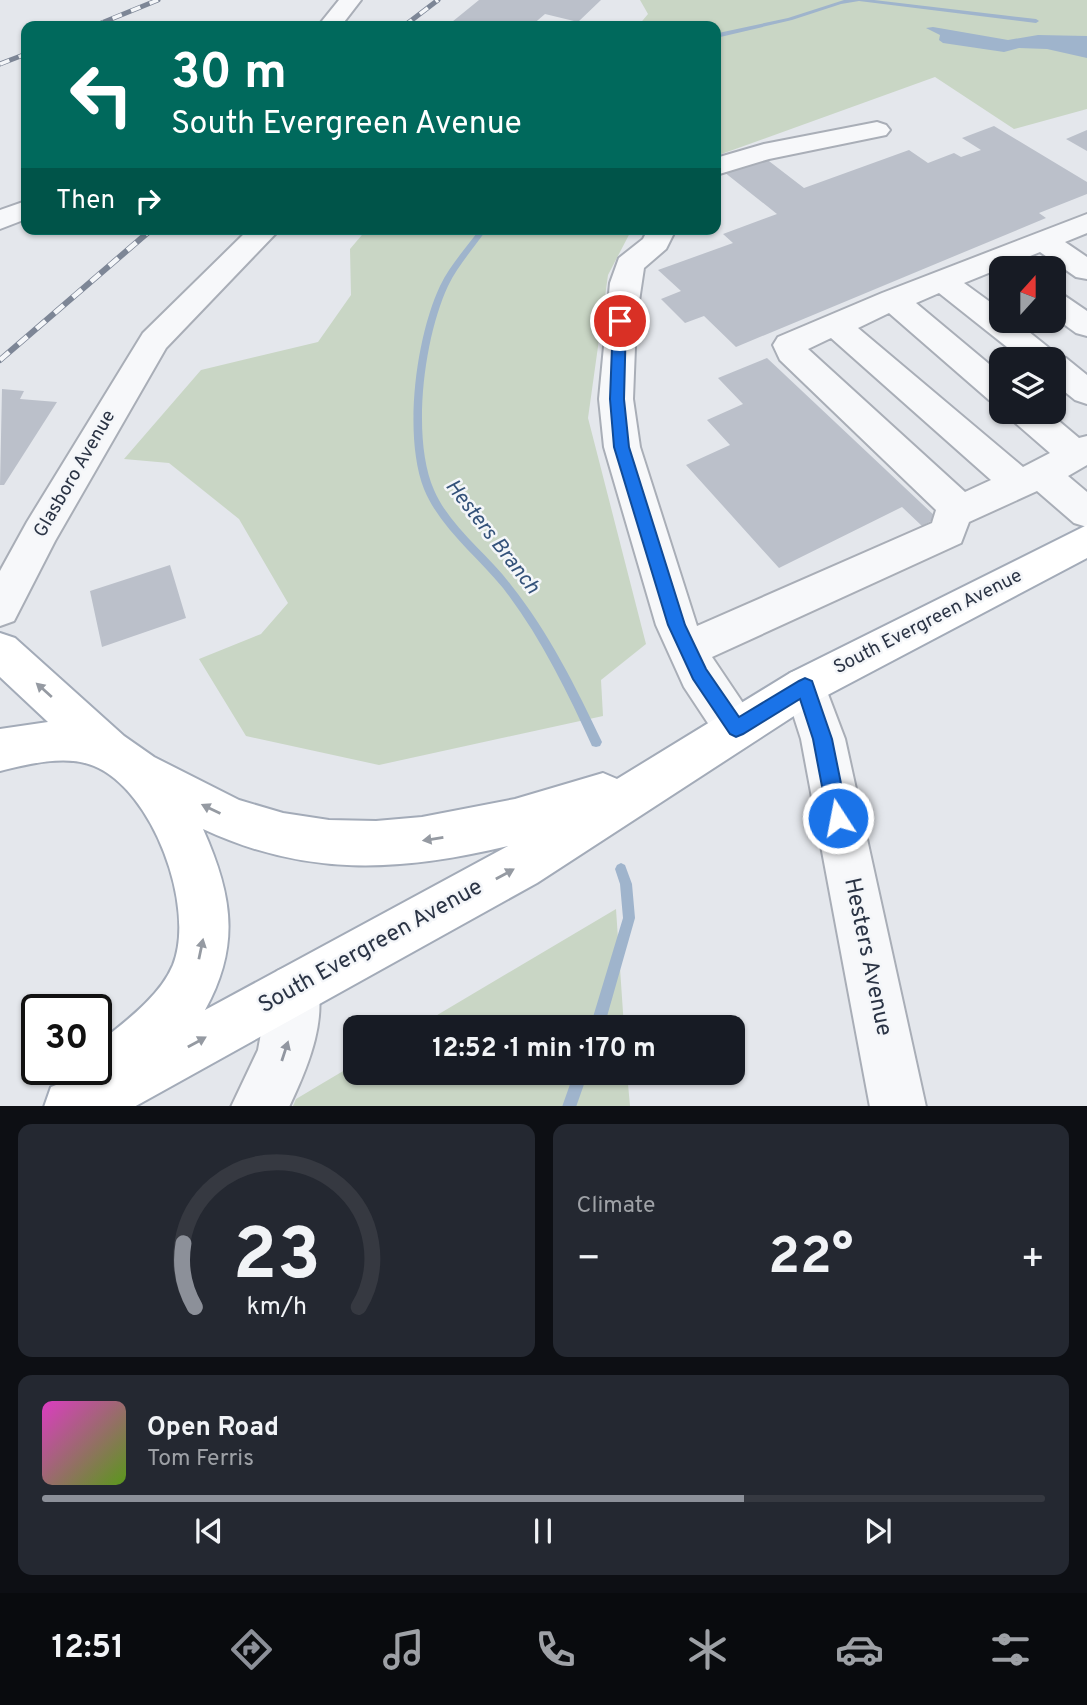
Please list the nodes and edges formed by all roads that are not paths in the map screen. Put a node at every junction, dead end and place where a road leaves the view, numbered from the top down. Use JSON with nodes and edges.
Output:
{"nodes":[{"id":1,"x":350,"y":0,"type":"edge"},
{"id":2,"x":333,"y":21,"type":"edge"},
{"id":3,"x":877,"y":130,"type":"dead end"},
{"id":4,"x":721,"y":165,"type":"edge"},
{"id":5,"x":21,"y":211,"type":"edge"},
{"id":6,"x":0,"y":220,"type":"edge"},
{"id":7,"x":1087,"y":223,"type":"edge"},
{"id":8,"x":260,"y":235,"type":"edge"},
{"id":9,"x":659,"y":235,"type":"edge"},
{"id":10,"x":1043,"y":241,"type":"junction"},
{"id":11,"x":1014,"y":256,"type":"edge"},
{"id":12,"x":989,"y":267,"type":"edge"},
{"id":13,"x":1087,"y":270,"type":"edge"},
{"id":14,"x":942,"y":281,"type":"junction"},
{"id":15,"x":893,"y":300,"type":"junction"},
{"id":16,"x":1066,"y":312,"type":"edge"},
{"id":17,"x":844,"y":320,"type":"junction"},
{"id":18,"x":1087,"y":327,"type":"edge"},
{"id":19,"x":1028,"y":347,"type":"edge"},
{"id":20,"x":1066,"y":375,"type":"edge"},
{"id":21,"x":989,"y":382,"type":"edge"},
{"id":22,"x":1087,"y":391,"type":"edge"},
{"id":23,"x":1042,"y":424,"type":"edge"},
{"id":24,"x":1081,"y":452,"type":"edge"},
{"id":25,"x":1030,"y":479,"type":"junction"},
{"id":26,"x":960,"y":510,"type":"junction"},
{"id":27,"x":1087,"y":513,"type":"edge"},
{"id":28,"x":1087,"y":540,"type":"edge"},
{"id":29,"x":0,"y":609,"type":"edge"},
{"id":30,"x":687,"y":649,"type":"junction"},
{"id":31,"x":0,"y":651,"type":"edge"},
{"id":32,"x":805,"y":686,"type":"junction"},
{"id":33,"x":736,"y":729,"type":"junction"},
{"id":34,"x":0,"y":750,"type":"edge"},
{"id":35,"x":125,"y":761,"type":"junction"},
{"id":36,"x":663,"y":774,"type":"junction"},
{"id":37,"x":295,"y":989,"type":"junction"},
{"id":38,"x":63,"y":1106,"type":"edge"},
{"id":39,"x":73,"y":1106,"type":"edge"},
{"id":40,"x":259,"y":1106,"type":"edge"},
{"id":41,"x":898,"y":1106,"type":"edge"}],
"edges":[{"from":1,"to":2,"type":"street"},
{"from":3,"to":4,"type":"street"},
{"from":5,"to":6,"type":"street"},
{"from":7,"to":10,"type":"street"},
{"from":8,"to":29,"type":"street","name":"Glasboro Avenue"},
{"from":9,"to":30,"type":"street"},
{"from":10,"to":11,"type":"street"},
{"from":10,"to":13,"type":"street"},
{"from":12,"to":14,"type":"street"},
{"from":14,"to":15,"type":"street"},
{"from":14,"to":19,"type":"street"},
{"from":15,"to":17,"type":"street"},
{"from":15,"to":21,"type":"street"},
{"from":16,"to":18,"type":"street"},
{"from":17,"to":25,"type":"street"},
{"from":17,"to":26,"type":"street"},
{"from":20,"to":22,"type":"street"},
{"from":23,"to":24,"type":"street"},
{"from":24,"to":25,"type":"street"},
{"from":25,"to":26,"type":"street"},
{"from":25,"to":27,"type":"street"},
{"from":26,"to":30,"type":"street"},
{"from":28,"to":32,"type":"main road","name":"South Evergreen Avenue"},
{"from":30,"to":33,"type":"street"},
{"from":35,"to":31,"type":"main road","name":"South Evergreen Avenue","one_way":true},
{"from":32,"to":33,"type":"main road","name":"South Evergreen Avenue"},
{"from":32,"to":41,"type":"street","name":"Hesters Avenue"},
{"from":33,"to":36,"type":"main road","name":"South Evergreen Avenue"},
{"from":34,"to":35,"type":"main road"},
{"from":36,"to":35,"type":"main road","name":"South Evergreen Avenue","one_way":true},
{"from":38,"to":35,"type":"main road","one_way":true},
{"from":37,"to":36,"type":"main road","name":"South Evergreen Avenue","one_way":true},
{"from":39,"to":37,"type":"main road","name":"South Evergreen Avenue","one_way":true},
{"from":40,"to":37,"type":"street","one_way":true}]}
